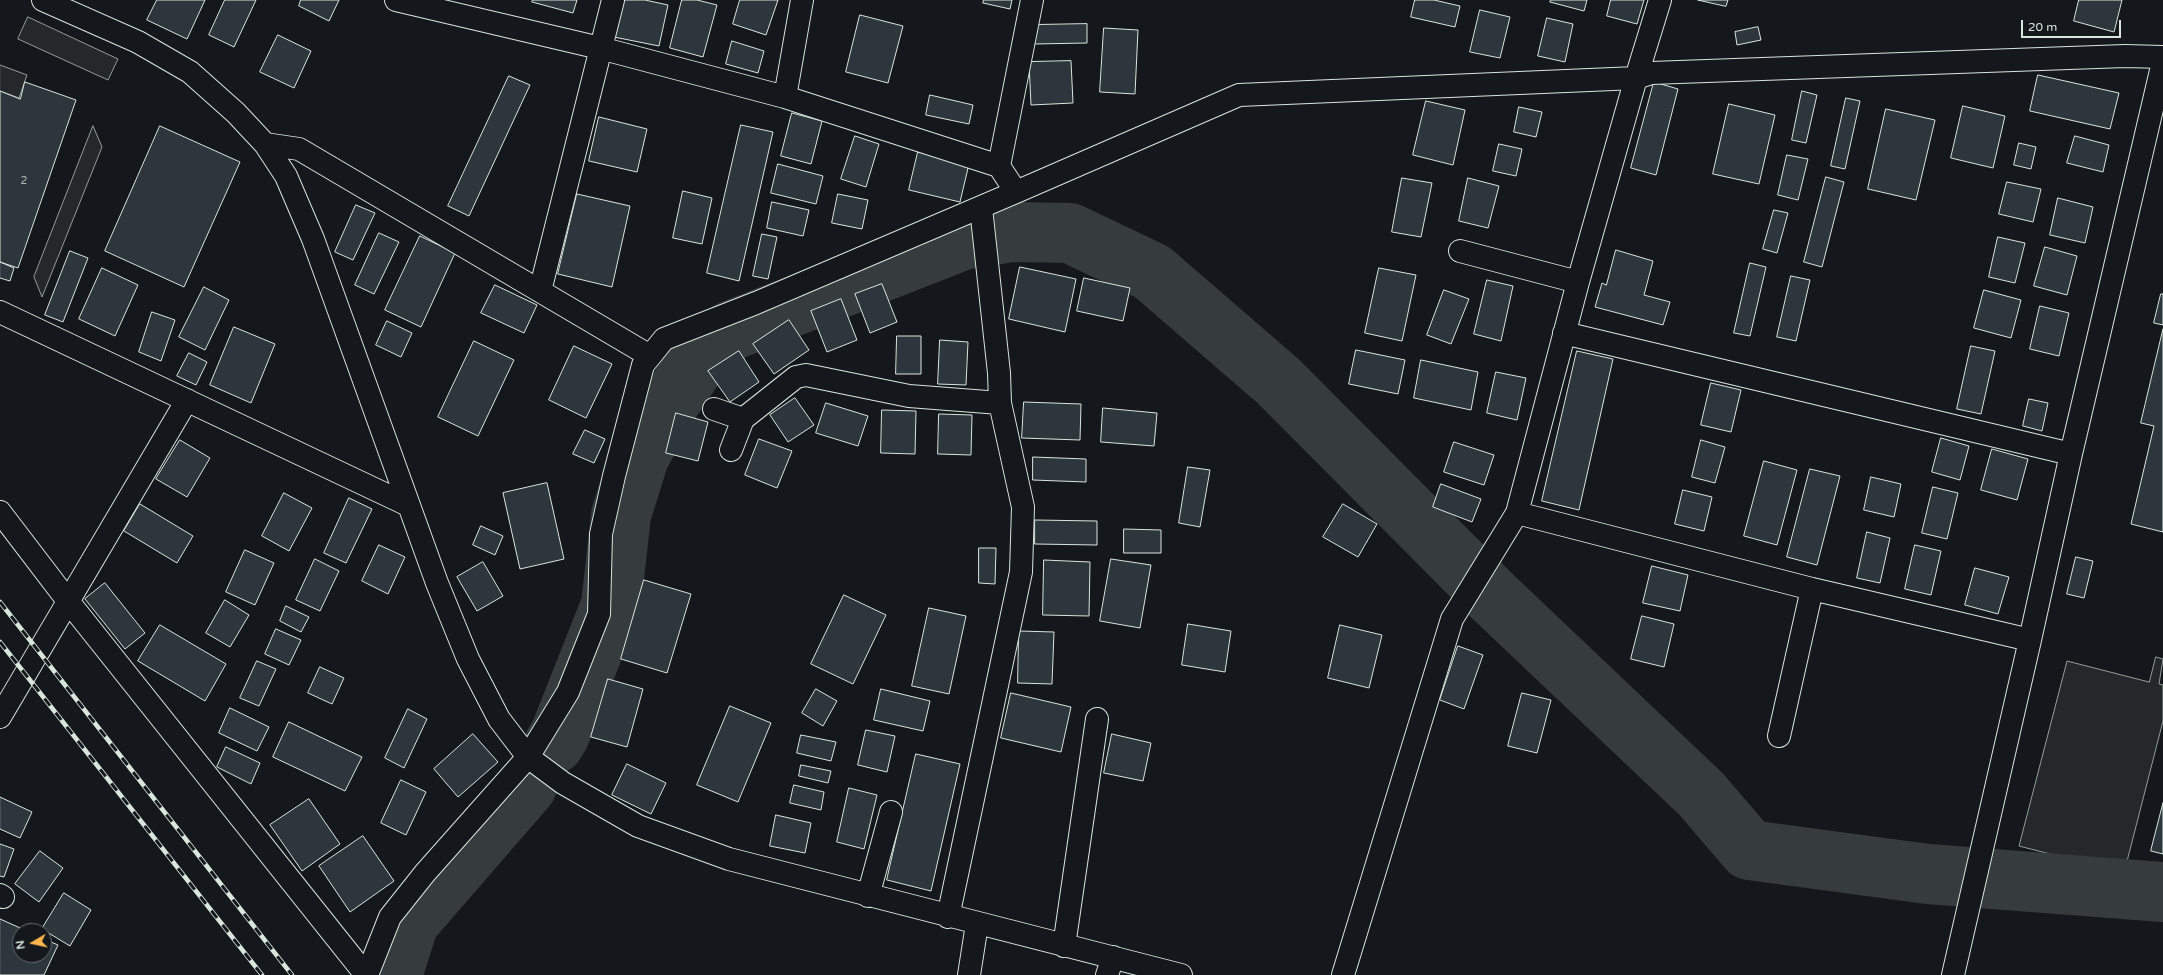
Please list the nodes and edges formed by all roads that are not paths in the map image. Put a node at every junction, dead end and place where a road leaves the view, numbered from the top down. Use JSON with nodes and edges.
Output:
{"nodes":[{"id":1,"x":43,"y":0,"type":"edge"},
{"id":2,"x":396,"y":0,"type":"edge"},
{"id":3,"x":613,"y":0,"type":"edge"},
{"id":4,"x":802,"y":0,"type":"edge"},
{"id":5,"x":1032,"y":0,"type":"edge"},
{"id":6,"x":1660,"y":0,"type":"edge"},
{"id":7,"x":456,"y":7,"type":"edge"},
{"id":8,"x":600,"y":48,"type":"junction"},
{"id":9,"x":2163,"y":57,"type":"edge"},
{"id":10,"x":2163,"y":62,"type":"edge"},
{"id":11,"x":1636,"y":78,"type":"junction"},
{"id":12,"x":784,"y":97,"type":"junction"},
{"id":13,"x":265,"y":144,"type":"junction"},
{"id":14,"x":998,"y":166,"type":"junction"},
{"id":15,"x":1016,"y":192,"type":"junction"},
{"id":16,"x":981,"y":208,"type":"junction"},
{"id":17,"x":1460,"y":251,"type":"dead end"},
{"id":18,"x":1578,"y":282,"type":"junction"},
{"id":19,"x":540,"y":291,"type":"junction"},
{"id":20,"x":0,"y":312,"type":"edge"},
{"id":21,"x":1564,"y":333,"type":"junction"},
{"id":22,"x":650,"y":356,"type":"junction"},
{"id":23,"x":187,"y":400,"type":"junction"},
{"id":24,"x":1000,"y":403,"type":"junction"},
{"id":25,"x":714,"y":409,"type":"dead end"},
{"id":26,"x":744,"y":419,"type":"junction"},
{"id":27,"x":732,"y":450,"type":"dead end"},
{"id":28,"x":2071,"y":454,"type":"junction"},
{"id":29,"x":408,"y":505,"type":"junction"},
{"id":30,"x":0,"y":512,"type":"edge"},
{"id":31,"x":1517,"y":513,"type":"junction"},
{"id":32,"x":1812,"y":588,"type":"junction"},
{"id":33,"x":68,"y":601,"type":"junction"},
{"id":34,"x":2030,"y":640,"type":"junction"},
{"id":35,"x":0,"y":715,"type":"edge"},
{"id":36,"x":1097,"y":719,"type":"dead end"},
{"id":37,"x":1779,"y":736,"type":"dead end"},
{"id":38,"x":528,"y":757,"type":"junction"},
{"id":39,"x":891,"y":812,"type":"dead end"},
{"id":40,"x":868,"y":896,"type":"junction"},
{"id":41,"x":948,"y":916,"type":"junction"},
{"id":42,"x":978,"y":924,"type":"junction"},
{"id":43,"x":1064,"y":946,"type":"junction"},
{"id":44,"x":1110,"y":966,"type":"edge"},
{"id":45,"x":366,"y":975,"type":"edge"},
{"id":46,"x":969,"y":975,"type":"edge"},
{"id":47,"x":1181,"y":975,"type":"edge"},
{"id":48,"x":1343,"y":975,"type":"edge"},
{"id":49,"x":1953,"y":975,"type":"edge"}],
"edges":[{"from":1,"to":13,"type":"street"},
{"from":2,"to":7,"type":"street"},
{"from":3,"to":8,"type":"street"},
{"from":4,"to":12,"type":"street"},
{"from":5,"to":14,"type":"street"},
{"from":6,"to":11,"type":"street"},
{"from":7,"to":8,"type":"street"},
{"from":8,"to":12,"type":"street"},
{"from":8,"to":19,"type":"street"},
{"from":9,"to":11,"type":"street"},
{"from":10,"to":28,"type":"street"},
{"from":11,"to":15,"type":"street"},
{"from":11,"to":18,"type":"street"},
{"from":12,"to":14,"type":"street"},
{"from":13,"to":19,"type":"street"},
{"from":13,"to":29,"type":"street"},
{"from":14,"to":15,"type":"street"},
{"from":15,"to":16,"type":"street"},
{"from":16,"to":22,"type":"street"},
{"from":16,"to":24,"type":"street"},
{"from":17,"to":18,"type":"street"},
{"from":18,"to":21,"type":"street"},
{"from":19,"to":22,"type":"street"},
{"from":20,"to":23,"type":"street"},
{"from":21,"to":28,"type":"street"},
{"from":21,"to":31,"type":"street"},
{"from":22,"to":38,"type":"street"},
{"from":23,"to":29,"type":"street"},
{"from":23,"to":33,"type":"street"},
{"from":24,"to":26,"type":"street"},
{"from":24,"to":41,"type":"street"},
{"from":25,"to":26,"type":"street"},
{"from":26,"to":27,"type":"street"},
{"from":28,"to":34,"type":"street"},
{"from":29,"to":38,"type":"street"},
{"from":30,"to":33,"type":"street"},
{"from":31,"to":32,"type":"street"},
{"from":31,"to":48,"type":"street"},
{"from":32,"to":34,"type":"street"},
{"from":32,"to":37,"type":"street"},
{"from":33,"to":35,"type":"street"},
{"from":33,"to":45,"type":"street"},
{"from":34,"to":49,"type":"street"},
{"from":36,"to":43,"type":"street"},
{"from":38,"to":40,"type":"street"},
{"from":38,"to":45,"type":"street"},
{"from":39,"to":40,"type":"street"},
{"from":40,"to":41,"type":"street"},
{"from":41,"to":42,"type":"street"},
{"from":42,"to":43,"type":"street"},
{"from":42,"to":46,"type":"street"},
{"from":43,"to":44,"type":"street"},
{"from":44,"to":47,"type":"street"}]}
